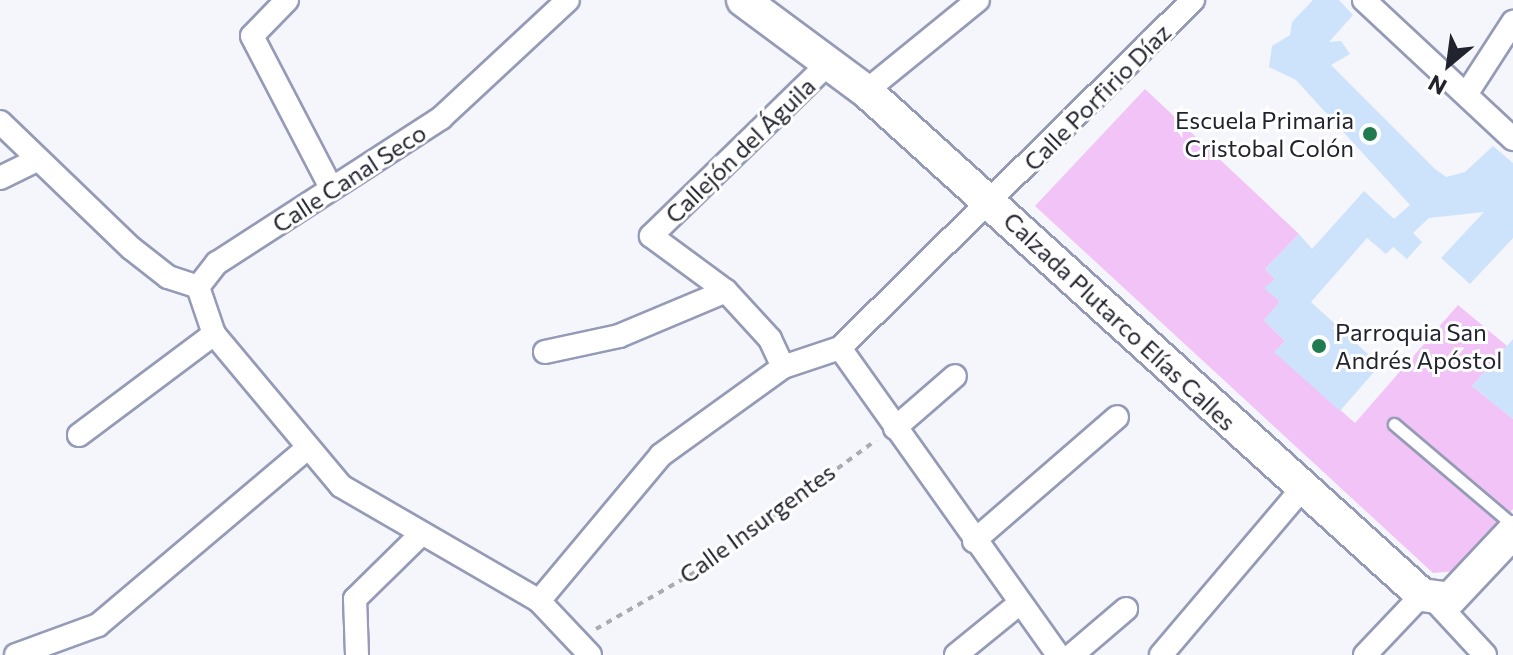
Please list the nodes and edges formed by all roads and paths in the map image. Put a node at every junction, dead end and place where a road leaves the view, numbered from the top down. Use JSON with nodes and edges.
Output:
{"nodes":[{"id":1,"x":287,"y":0,"type":"edge"},
{"id":2,"x":568,"y":0,"type":"edge"},
{"id":3,"x":743,"y":0,"type":"edge"},
{"id":4,"x":978,"y":0,"type":"edge"},
{"id":5,"x":1193,"y":0,"type":"edge"},
{"id":6,"x":1364,"y":0,"type":"edge"},
{"id":7,"x":1513,"y":22,"type":"edge"},
{"id":8,"x":829,"y":63,"type":"junction"},
{"id":9,"x":866,"y":91,"type":"junction"},
{"id":10,"x":1467,"y":93,"type":"junction"},
{"id":11,"x":0,"y":122,"type":"edge"},
{"id":12,"x":1513,"y":139,"type":"edge"},
{"id":13,"x":35,"y":161,"type":"junction"},
{"id":14,"x":0,"y":178,"type":"edge"},
{"id":15,"x":331,"y":188,"type":"junction"},
{"id":16,"x":993,"y":203,"type":"junction"},
{"id":17,"x":198,"y":287,"type":"junction"},
{"id":18,"x":726,"y":291,"type":"junction"},
{"id":19,"x":214,"y":334,"type":"junction"},
{"id":20,"x":840,"y":348,"type":"junction"},
{"id":21,"x":545,"y":352,"type":"dead end"},
{"id":22,"x":783,"y":367,"type":"junction"},
{"id":23,"x":955,"y":376,"type":"dead end"},
{"id":24,"x":1117,"y":417,"type":"dead end"},
{"id":25,"x":1394,"y":424,"type":"dead end"},
{"id":26,"x":895,"y":428,"type":"junction"},
{"id":27,"x":79,"y":435,"type":"dead end"},
{"id":28,"x":306,"y":449,"type":"junction"},
{"id":29,"x":1302,"y":489,"type":"junction"},
{"id":30,"x":1513,"y":525,"type":"edge"},
{"id":31,"x":1513,"y":532,"type":"edge"},
{"id":32,"x":418,"y":537,"type":"junction"},
{"id":33,"x":974,"y":541,"type":"junction"},
{"id":34,"x":1429,"y":598,"type":"junction"},
{"id":35,"x":539,"y":601,"type":"junction"},
{"id":36,"x":1020,"y":603,"type":"junction"},
{"id":37,"x":1126,"y":609,"type":"dead end"},
{"id":38,"x":0,"y":643,"type":"edge"},
{"id":39,"x":583,"y":648,"type":"edge"},
{"id":40,"x":9,"y":655,"type":"edge"},
{"id":41,"x":16,"y":655,"type":"edge"},
{"id":42,"x":357,"y":655,"type":"edge"},
{"id":43,"x":956,"y":655,"type":"edge"},
{"id":44,"x":1058,"y":655,"type":"edge"},
{"id":45,"x":1072,"y":655,"type":"edge"},
{"id":46,"x":1161,"y":655,"type":"edge"},
{"id":47,"x":1365,"y":655,"type":"edge"},
{"id":48,"x":1485,"y":655,"type":"edge"}],
"edges":[{"from":1,"to":15,"type":"street"},
{"from":2,"to":15,"type":"street","name":"Calle Canal Seco"},
{"from":3,"to":8,"type":"main road","name":"Calzada Plutarco Elías Calles"},
{"from":4,"to":9,"type":"street"},
{"from":5,"to":16,"type":"street","name":"Calle Porfirio Díaz"},
{"from":6,"to":10,"type":"street"},
{"from":7,"to":10,"type":"street"},
{"from":8,"to":9,"type":"main road","name":"Calzada Plutarco Elías Calles"},
{"from":8,"to":18,"type":"street","name":"Callejón del Águila"},
{"from":9,"to":16,"type":"main road","name":"Calzada Plutarco Elías Calles"},
{"from":10,"to":12,"type":"street"},
{"from":11,"to":13,"type":"street"},
{"from":13,"to":14,"type":"street"},
{"from":13,"to":17,"type":"street"},
{"from":15,"to":17,"type":"street","name":"Calle Canal Seco"},
{"from":16,"to":20,"type":"street","name":"Calle Porfirio Díaz"},
{"from":16,"to":29,"type":"main road","name":"Calzada Plutarco Elías Calles"},
{"from":17,"to":19,"type":"street"},
{"from":18,"to":21,"type":"street"},
{"from":18,"to":22,"type":"street"},
{"from":19,"to":27,"type":"street"},
{"from":19,"to":28,"type":"street"},
{"from":20,"to":22,"type":"street","name":"Calle Porfirio Díaz"},
{"from":20,"to":26,"type":"street"},
{"from":22,"to":35,"type":"street","name":"Calle Porfirio Díaz"},
{"from":23,"to":26,"type":"street"},
{"from":24,"to":33,"type":"street"},
{"from":25,"to":30,"type":"lane"},
{"from":26,"to":33,"type":"street"},
{"from":26,"to":39,"type":"path","name":"Calle Insurgentes"},
{"from":28,"to":32,"type":"street"},
{"from":28,"to":41,"type":"street"},
{"from":29,"to":34,"type":"main road","name":"Calzada Plutarco Elías Calles"},
{"from":29,"to":46,"type":"street"},
{"from":31,"to":34,"type":"main road"},
{"from":32,"to":35,"type":"street"},
{"from":32,"to":42,"type":"street"},
{"from":33,"to":36,"type":"street"},
{"from":34,"to":47,"type":"street"},
{"from":34,"to":48,"type":"street","name":"Calzada Plutarco Elías Calles"},
{"from":35,"to":39,"type":"street"},
{"from":36,"to":43,"type":"street"},
{"from":36,"to":44,"type":"street"},
{"from":37,"to":45,"type":"street"},
{"from":38,"to":40,"type":"street"}]}
